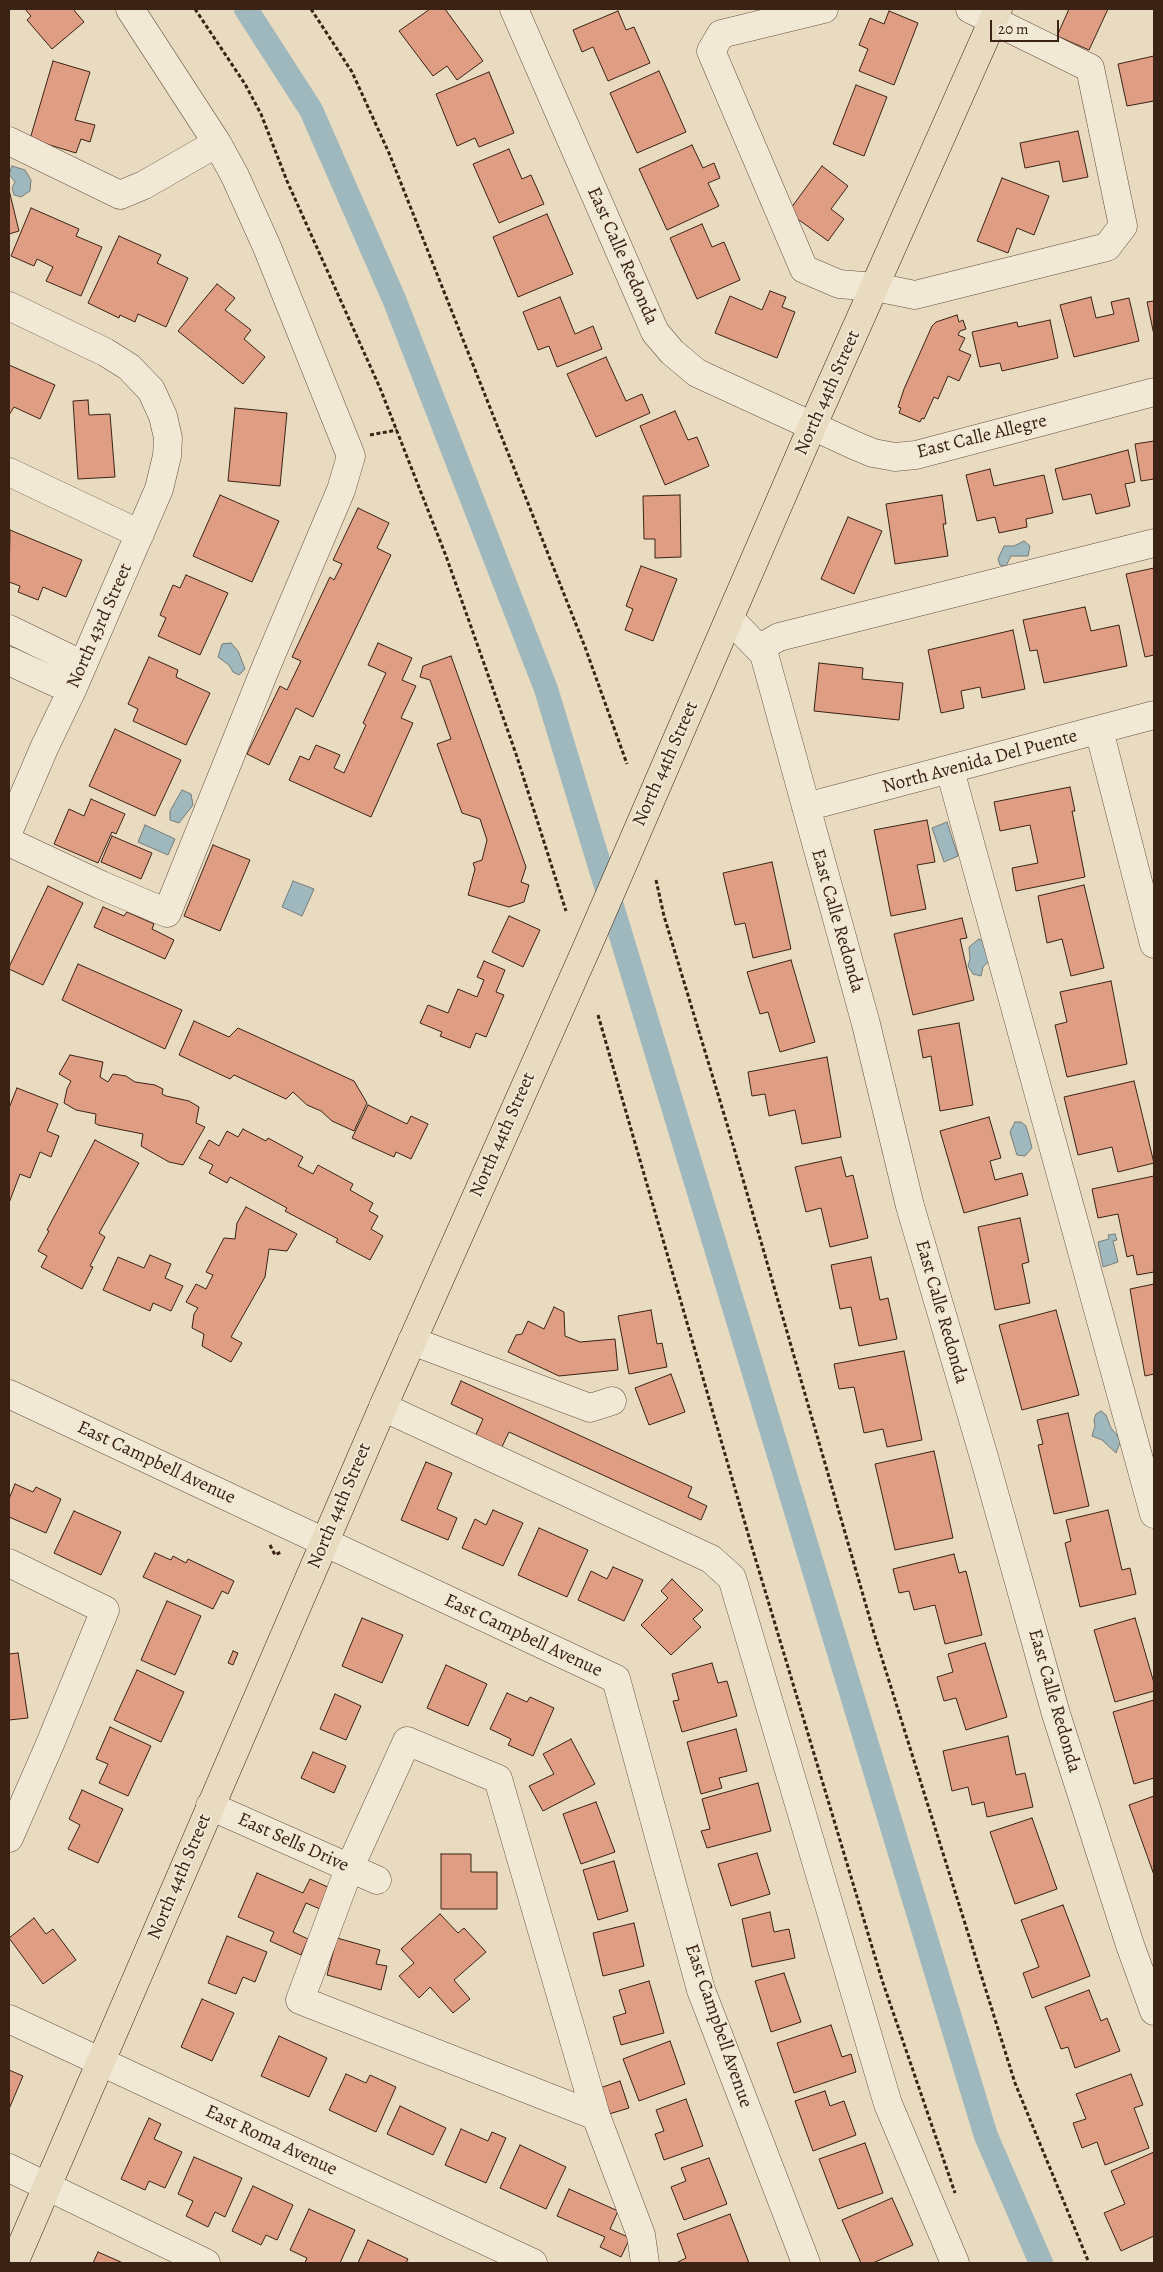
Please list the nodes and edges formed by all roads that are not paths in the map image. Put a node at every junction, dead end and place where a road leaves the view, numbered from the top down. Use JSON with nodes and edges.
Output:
{"nodes":[{"id":1,"x":130,"y":9,"type":"edge"},
{"id":2,"x":514,"y":9,"type":"edge"},
{"id":3,"x":824,"y":9,"type":"edge"},
{"id":4,"x":987,"y":13,"type":"edge"},
{"id":5,"x":9,"y":141,"type":"edge"},
{"id":6,"x":217,"y":143,"type":"junction"},
{"id":7,"x":875,"y":286,"type":"junction"},
{"id":8,"x":9,"y":306,"type":"edge"},
{"id":9,"x":1154,"y":392,"type":"edge"},
{"id":10,"x":812,"y":427,"type":"junction"},
{"id":11,"x":9,"y":472,"type":"edge"},
{"id":12,"x":140,"y":534,"type":"junction"},
{"id":13,"x":1154,"y":543,"type":"edge"},
{"id":14,"x":730,"y":619,"type":"junction"},
{"id":15,"x":9,"y":629,"type":"edge"},
{"id":16,"x":760,"y":648,"type":"junction"},
{"id":17,"x":9,"y":661,"type":"edge"},
{"id":18,"x":83,"y":665,"type":"junction"},
{"id":19,"x":72,"y":690,"type":"junction"},
{"id":20,"x":1154,"y":715,"type":"edge"},
{"id":21,"x":1099,"y":730,"type":"junction"},
{"id":22,"x":950,"y":770,"type":"junction"},
{"id":23,"x":806,"y":808,"type":"junction"},
{"id":24,"x":9,"y":830,"type":"edge"},
{"id":25,"x":9,"y":842,"type":"edge"},
{"id":26,"x":1154,"y":944,"type":"edge"},
{"id":27,"x":412,"y":1340,"type":"junction"},
{"id":28,"x":9,"y":1394,"type":"edge"},
{"id":29,"x":612,"y":1400,"type":"dead end"},
{"id":30,"x":383,"y":1407,"type":"junction"},
{"id":31,"x":1154,"y":1514,"type":"edge"},
{"id":32,"x":325,"y":1544,"type":"junction"},
{"id":33,"x":9,"y":1563,"type":"edge"},
{"id":34,"x":210,"y":1806,"type":"junction"},
{"id":35,"x":9,"y":1838,"type":"edge"},
{"id":36,"x":349,"y":1869,"type":"junction"},
{"id":37,"x":377,"y":1880,"type":"dead end"},
{"id":38,"x":1154,"y":2011,"type":"edge"},
{"id":39,"x":9,"y":2019,"type":"edge"},
{"id":40,"x":101,"y":2061,"type":"junction"},
{"id":41,"x":596,"y":2116,"type":"junction"},
{"id":42,"x":9,"y":2168,"type":"edge"},
{"id":43,"x":47,"y":2189,"type":"junction"},
{"id":44,"x":14,"y":2263,"type":"edge"},
{"id":45,"x":206,"y":2263,"type":"edge"},
{"id":46,"x":533,"y":2263,"type":"edge"},
{"id":47,"x":645,"y":2263,"type":"edge"},
{"id":48,"x":806,"y":2263,"type":"edge"},
{"id":49,"x":955,"y":2263,"type":"edge"}],
"edges":[{"from":1,"to":6,"type":"street"},
{"from":2,"to":10,"type":"street","name":"East Calle Redonda"},
{"from":3,"to":7,"type":"street"},
{"from":4,"to":7,"type":"main road","name":"North 44th Street"},
{"from":4,"to":7,"type":"street"},
{"from":5,"to":6,"type":"street"},
{"from":6,"to":25,"type":"street"},
{"from":7,"to":10,"type":"main road","name":"North 44th Street"},
{"from":8,"to":12,"type":"street","name":"North 43rd Street"},
{"from":9,"to":10,"type":"street","name":"East Calle Allegre"},
{"from":10,"to":14,"type":"main road","name":"North 44th Street"},
{"from":11,"to":12,"type":"street"},
{"from":12,"to":18,"type":"street","name":"North 43rd Street"},
{"from":13,"to":16,"type":"street"},
{"from":14,"to":16,"type":"street","name":"East Calle Redonda"},
{"from":14,"to":27,"type":"main road","name":"North 44th Street"},
{"from":15,"to":18,"type":"street"},
{"from":16,"to":23,"type":"street","name":"East Calle Redonda"},
{"from":17,"to":19,"type":"street"},
{"from":18,"to":19,"type":"street","name":"North 43rd Street"},
{"from":19,"to":24,"type":"street","name":"North 43rd Street"},
{"from":20,"to":21,"type":"street","name":"North Avenida Del Puente"},
{"from":21,"to":22,"type":"street","name":"North Avenida Del Puente"},
{"from":21,"to":26,"type":"street"},
{"from":22,"to":23,"type":"street","name":"North Avenida Del Puente"},
{"from":22,"to":31,"type":"street"},
{"from":23,"to":38,"type":"street","name":"East Calle Redonda"},
{"from":27,"to":29,"type":"street"},
{"from":27,"to":30,"type":"main road","name":"North 44th Street"},
{"from":28,"to":32,"type":"street","name":"East Campbell Avenue"},
{"from":30,"to":32,"type":"main road","name":"North 44th Street"},
{"from":30,"to":49,"type":"street"},
{"from":32,"to":34,"type":"main road","name":"North 44th Street"},
{"from":32,"to":48,"type":"street","name":"East Campbell Avenue"},
{"from":33,"to":35,"type":"street"},
{"from":34,"to":36,"type":"street","name":"East Sells Drive"},
{"from":34,"to":40,"type":"main road","name":"North 44th Street"},
{"from":36,"to":37,"type":"street","name":"East Sells Drive"},
{"from":36,"to":41,"type":"street"},
{"from":36,"to":41,"type":"street"},
{"from":39,"to":40,"type":"street","name":"East Roma Avenue"},
{"from":40,"to":43,"type":"main road","name":"North 44th Street"},
{"from":40,"to":46,"type":"street","name":"East Roma Avenue"},
{"from":41,"to":47,"type":"street"},
{"from":42,"to":43,"type":"street"},
{"from":43,"to":44,"type":"main road","name":"North 44th Street"},
{"from":43,"to":45,"type":"street"}]}
